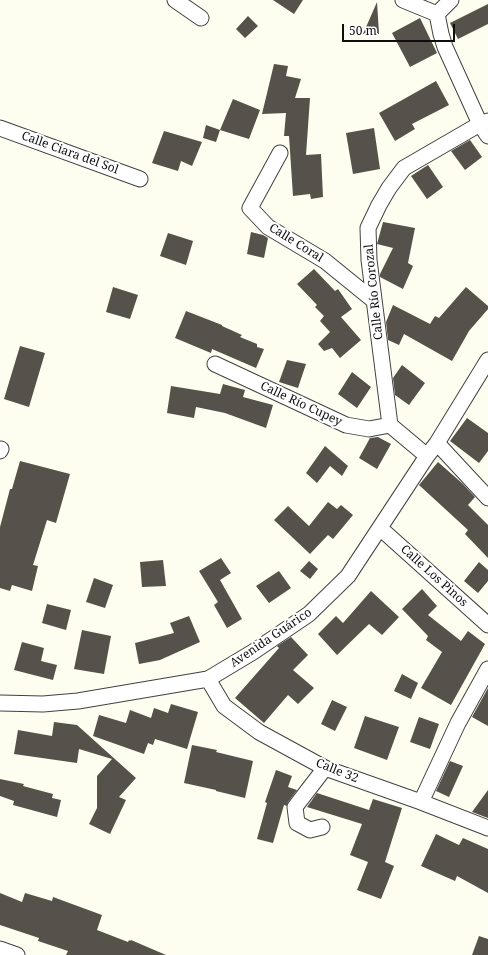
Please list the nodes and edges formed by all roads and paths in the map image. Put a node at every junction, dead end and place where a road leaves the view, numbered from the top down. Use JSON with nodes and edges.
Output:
{"nodes":[{"id":1,"x":175,"y":0,"type":"edge"},
{"id":2,"x":403,"y":0,"type":"edge"},
{"id":3,"x":451,"y":0,"type":"edge"},
{"id":4,"x":437,"y":14,"type":"junction"},
{"id":5,"x":201,"y":18,"type":"dead end"},
{"id":6,"x":485,"y":127,"type":"edge"},
{"id":7,"x":0,"y":128,"type":"edge"},
{"id":8,"x":280,"y":153,"type":"dead end"},
{"id":9,"x":140,"y":178,"type":"dead end"},
{"id":10,"x":373,"y":300,"type":"junction"},
{"id":11,"x":488,"y":360,"type":"edge"},
{"id":12,"x":215,"y":364,"type":"dead end"},
{"id":13,"x":390,"y":425,"type":"junction"},
{"id":14,"x":437,"y":443,"type":"junction"},
{"id":15,"x":427,"y":456,"type":"junction"},
{"id":16,"x":488,"y":498,"type":"edge"},
{"id":17,"x":380,"y":528,"type":"junction"},
{"id":18,"x":488,"y":625,"type":"edge"},
{"id":19,"x":488,"y":669,"type":"edge"},
{"id":20,"x":208,"y":679,"type":"junction"},
{"id":21,"x":0,"y":703,"type":"edge"},
{"id":22,"x":325,"y":768,"type":"junction"},
{"id":23,"x":421,"y":802,"type":"junction"},
{"id":24,"x":322,"y":827,"type":"dead end"},
{"id":25,"x":488,"y":828,"type":"edge"},
{"id":26,"x":0,"y":949,"type":"edge"},
{"id":27,"x":16,"y":955,"type":"edge"}],
"edges":[{"from":1,"to":5,"type":"street"},
{"from":2,"to":4,"type":"street"},
{"from":3,"to":4,"type":"street"},
{"from":4,"to":6,"type":"street"},
{"from":6,"to":10,"type":"street","name":"Calle Río Corozal"},
{"from":7,"to":9,"type":"street","name":"Calle Ciara del Sol"},
{"from":8,"to":10,"type":"street","name":"Calle Coral"},
{"from":10,"to":13,"type":"street","name":"Calle Río Corozal"},
{"from":11,"to":14,"type":"street","name":"Avenida Guárico"},
{"from":12,"to":13,"type":"street","name":"Calle Río Cupey"},
{"from":13,"to":15,"type":"street"},
{"from":14,"to":15,"type":"street","name":"Avenida Guárico"},
{"from":14,"to":16,"type":"street"},
{"from":15,"to":17,"type":"street","name":"Avenida Guárico"},
{"from":17,"to":18,"type":"street","name":"Calle Los Pinos"},
{"from":17,"to":20,"type":"street","name":"Avenida Guárico"},
{"from":19,"to":23,"type":"street"},
{"from":20,"to":21,"type":"street","name":"Avenida Guárico"},
{"from":20,"to":22,"type":"street","name":"Calle 32"},
{"from":22,"to":23,"type":"street","name":"Calle 32"},
{"from":22,"to":24,"type":"street"},
{"from":23,"to":25,"type":"street","name":"Calle 32"},
{"from":26,"to":27,"type":"street"}]}
